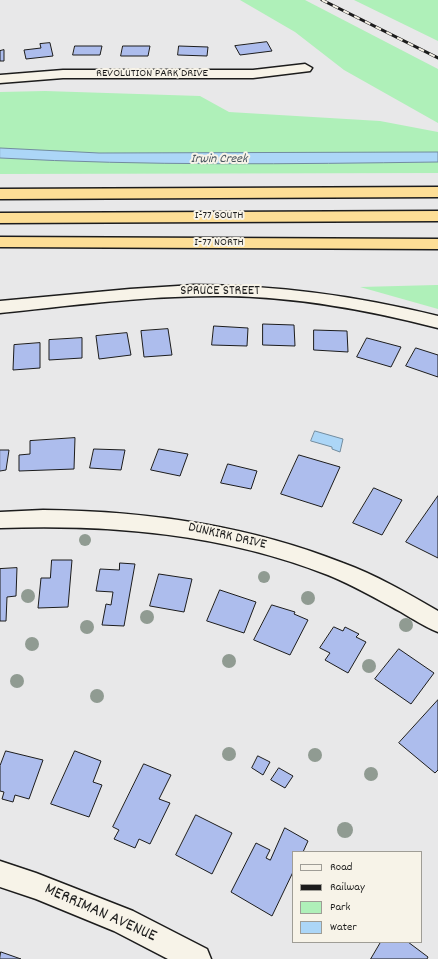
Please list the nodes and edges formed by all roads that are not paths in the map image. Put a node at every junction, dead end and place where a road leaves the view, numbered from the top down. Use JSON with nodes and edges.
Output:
{"nodes":[{"id":1,"x":305,"y":68,"type":"dead end"},
{"id":2,"x":0,"y":79,"type":"edge"},
{"id":3,"x":438,"y":190,"type":"edge"},
{"id":4,"x":1,"y":193,"type":"edge"},
{"id":5,"x":438,"y":216,"type":"edge"},
{"id":6,"x":0,"y":218,"type":"edge"},
{"id":7,"x":1,"y":242,"type":"edge"},
{"id":8,"x":438,"y":244,"type":"edge"},
{"id":9,"x":0,"y":307,"type":"edge"},
{"id":10,"x":438,"y":322,"type":"edge"},
{"id":11,"x":0,"y":520,"type":"edge"},
{"id":12,"x":438,"y":622,"type":"edge"},
{"id":13,"x":0,"y":874,"type":"edge"},
{"id":14,"x":197,"y":959,"type":"edge"}],
"edges":[{"from":1,"to":2,"type":"street","name":"REVOLUTION PARK DRIVE"},
{"from":3,"to":4,"type":"highway"},
{"from":5,"to":6,"type":"highway","name":"I-77 SOUTH"},
{"from":7,"to":8,"type":"highway","name":"I-77 NORTH"},
{"from":9,"to":10,"type":"street","name":"SPRUCE STREET"},
{"from":11,"to":12,"type":"street","name":"DUNKIRK DRIVE"},
{"from":13,"to":14,"type":"street","name":"MERRIMAN AVENUE"}]}
